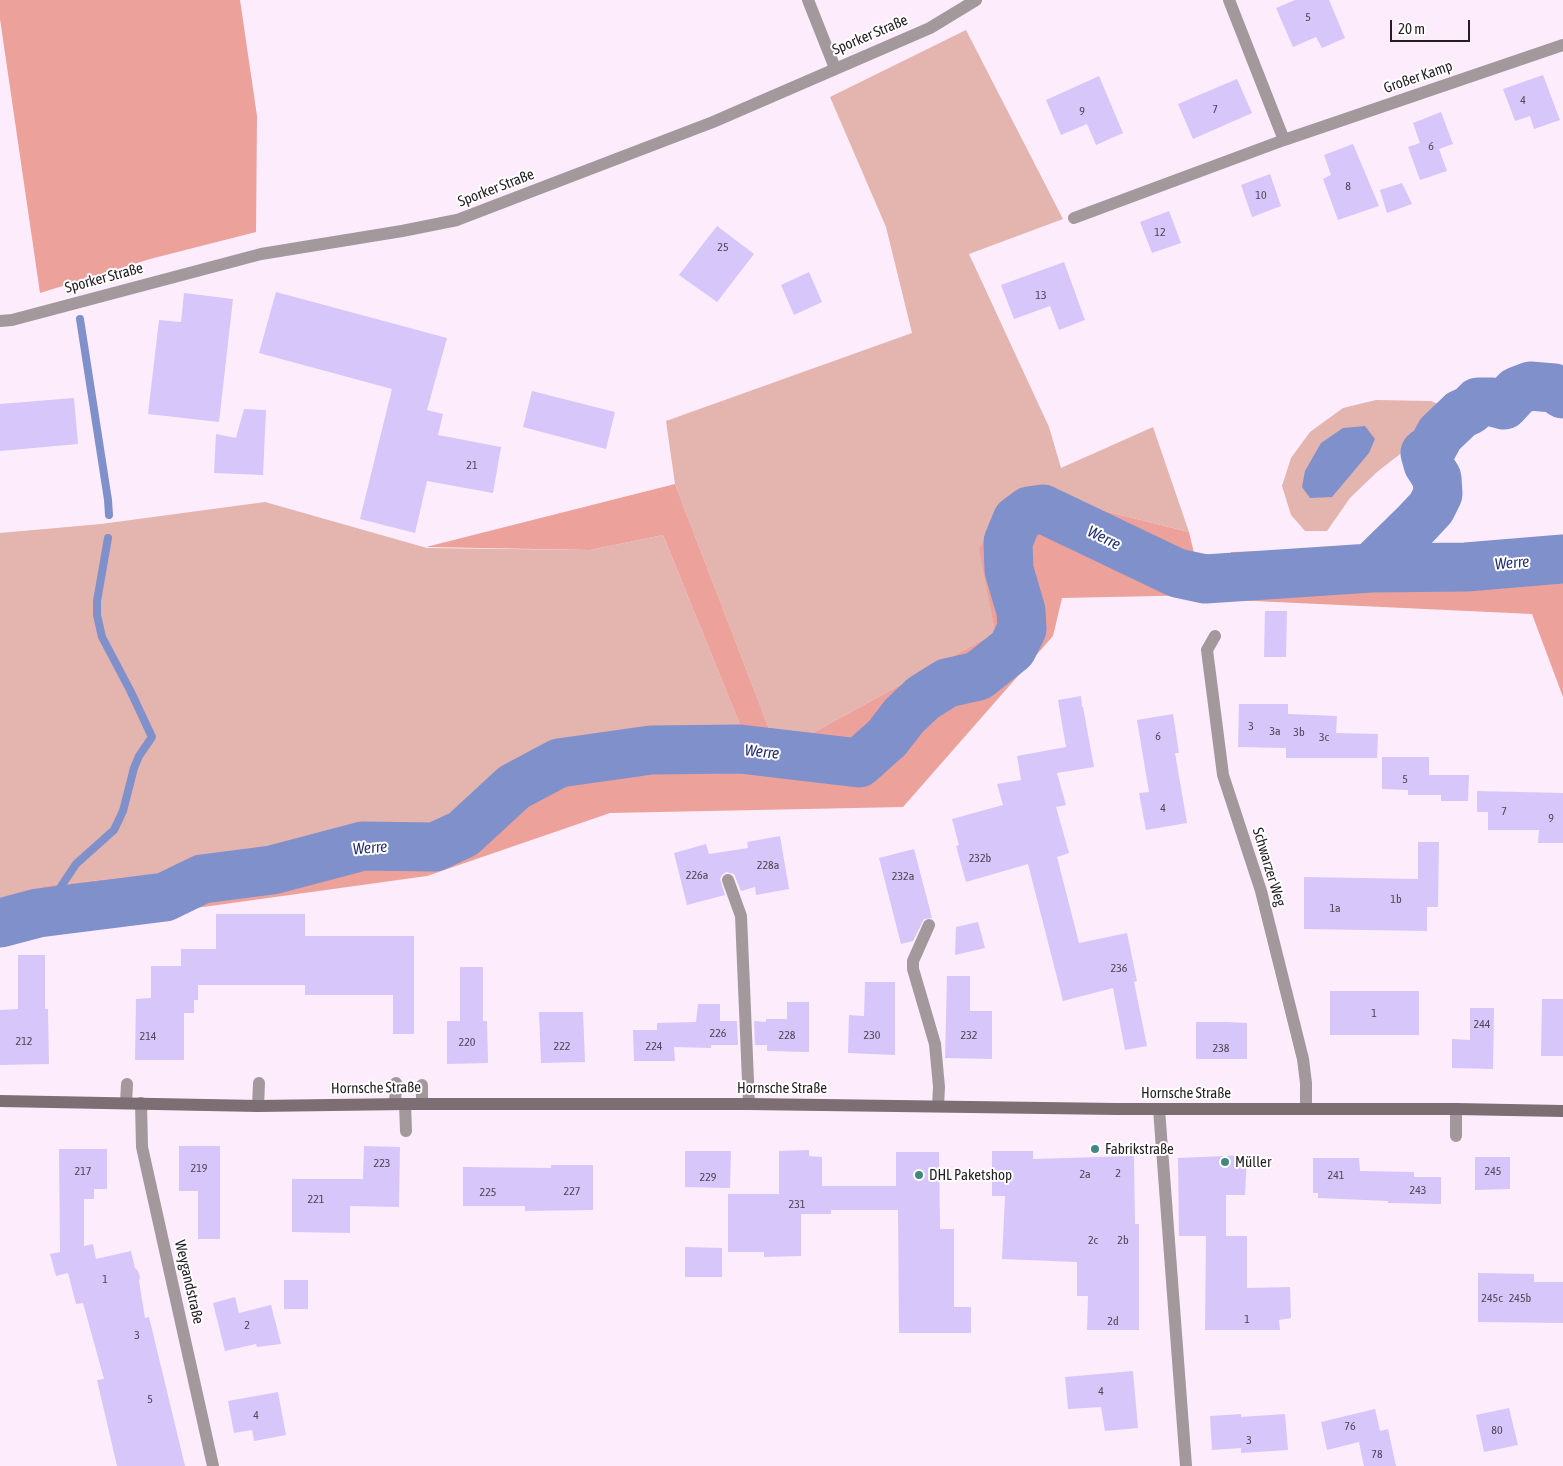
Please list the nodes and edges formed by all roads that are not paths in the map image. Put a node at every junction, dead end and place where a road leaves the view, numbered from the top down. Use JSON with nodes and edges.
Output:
{"nodes":[{"id":1,"x":808,"y":0,"type":"edge"},
{"id":2,"x":976,"y":0,"type":"edge"},
{"id":3,"x":1228,"y":0,"type":"edge"},
{"id":4,"x":1563,"y":45,"type":"edge"},
{"id":5,"x":836,"y":68,"type":"junction"},
{"id":6,"x":1284,"y":140,"type":"junction"},
{"id":7,"x":1074,"y":218,"type":"dead end"},
{"id":8,"x":0,"y":321,"type":"edge"},
{"id":9,"x":1215,"y":636,"type":"dead end"},
{"id":10,"x":728,"y":880,"type":"dead end"},
{"id":11,"x":929,"y":925,"type":"dead end"},
{"id":12,"x":259,"y":1083,"type":"dead end"},
{"id":13,"x":396,"y":1083,"type":"dead end"},
{"id":14,"x":127,"y":1084,"type":"dead end"},
{"id":15,"x":422,"y":1085,"type":"dead end"},
{"id":16,"x":0,"y":1101,"type":"edge"},
{"id":17,"x":126,"y":1103,"type":"junction"},
{"id":18,"x":141,"y":1103,"type":"junction"},
{"id":19,"x":400,"y":1104,"type":"junction"},
{"id":20,"x":422,"y":1104,"type":"junction"},
{"id":21,"x":749,"y":1104,"type":"junction"},
{"id":22,"x":258,"y":1106,"type":"junction"},
{"id":23,"x":938,"y":1106,"type":"junction"},
{"id":24,"x":1159,"y":1109,"type":"junction"},
{"id":25,"x":1306,"y":1109,"type":"junction"},
{"id":26,"x":1456,"y":1109,"type":"junction"},
{"id":27,"x":1563,"y":1111,"type":"edge"},
{"id":28,"x":406,"y":1131,"type":"dead end"},
{"id":29,"x":1456,"y":1136,"type":"dead end"},
{"id":30,"x":214,"y":1466,"type":"edge"},
{"id":31,"x":1186,"y":1466,"type":"edge"}],
"edges":[{"from":1,"to":5,"type":"street"},
{"from":2,"to":5,"type":"street","name":"Sporker Straße"},
{"from":3,"to":6,"type":"street"},
{"from":4,"to":6,"type":"street","name":"Großer Kamp"},
{"from":5,"to":8,"type":"street","name":"Sporker Straße"},
{"from":6,"to":7,"type":"street","name":"Großer Kamp"},
{"from":9,"to":25,"type":"street","name":"Schwarzer Weg"},
{"from":10,"to":21,"type":"street"},
{"from":11,"to":23,"type":"street"},
{"from":12,"to":22,"type":"street"},
{"from":13,"to":19,"type":"street"},
{"from":14,"to":17,"type":"street"},
{"from":15,"to":20,"type":"street"},
{"from":16,"to":17,"type":"main road","name":"Hornsche Straße"},
{"from":17,"to":18,"type":"main road","name":"Hornsche Straße"},
{"from":18,"to":22,"type":"main road","name":"Hornsche Straße"},
{"from":18,"to":30,"type":"street","name":"Weygandstraße"},
{"from":19,"to":20,"type":"main road","name":"Hornsche Straße"},
{"from":19,"to":22,"type":"main road","name":"Hornsche Straße"},
{"from":19,"to":28,"type":"street"},
{"from":20,"to":21,"type":"main road","name":"Hornsche Straße"},
{"from":21,"to":23,"type":"main road","name":"Hornsche Straße"},
{"from":23,"to":24,"type":"main road","name":"Hornsche Straße"},
{"from":24,"to":25,"type":"main road","name":"Hornsche Straße"},
{"from":24,"to":31,"type":"street"},
{"from":25,"to":26,"type":"main road","name":"Hornsche Straße"},
{"from":26,"to":27,"type":"main road","name":"Hornsche Straße"},
{"from":26,"to":29,"type":"street"}]}
